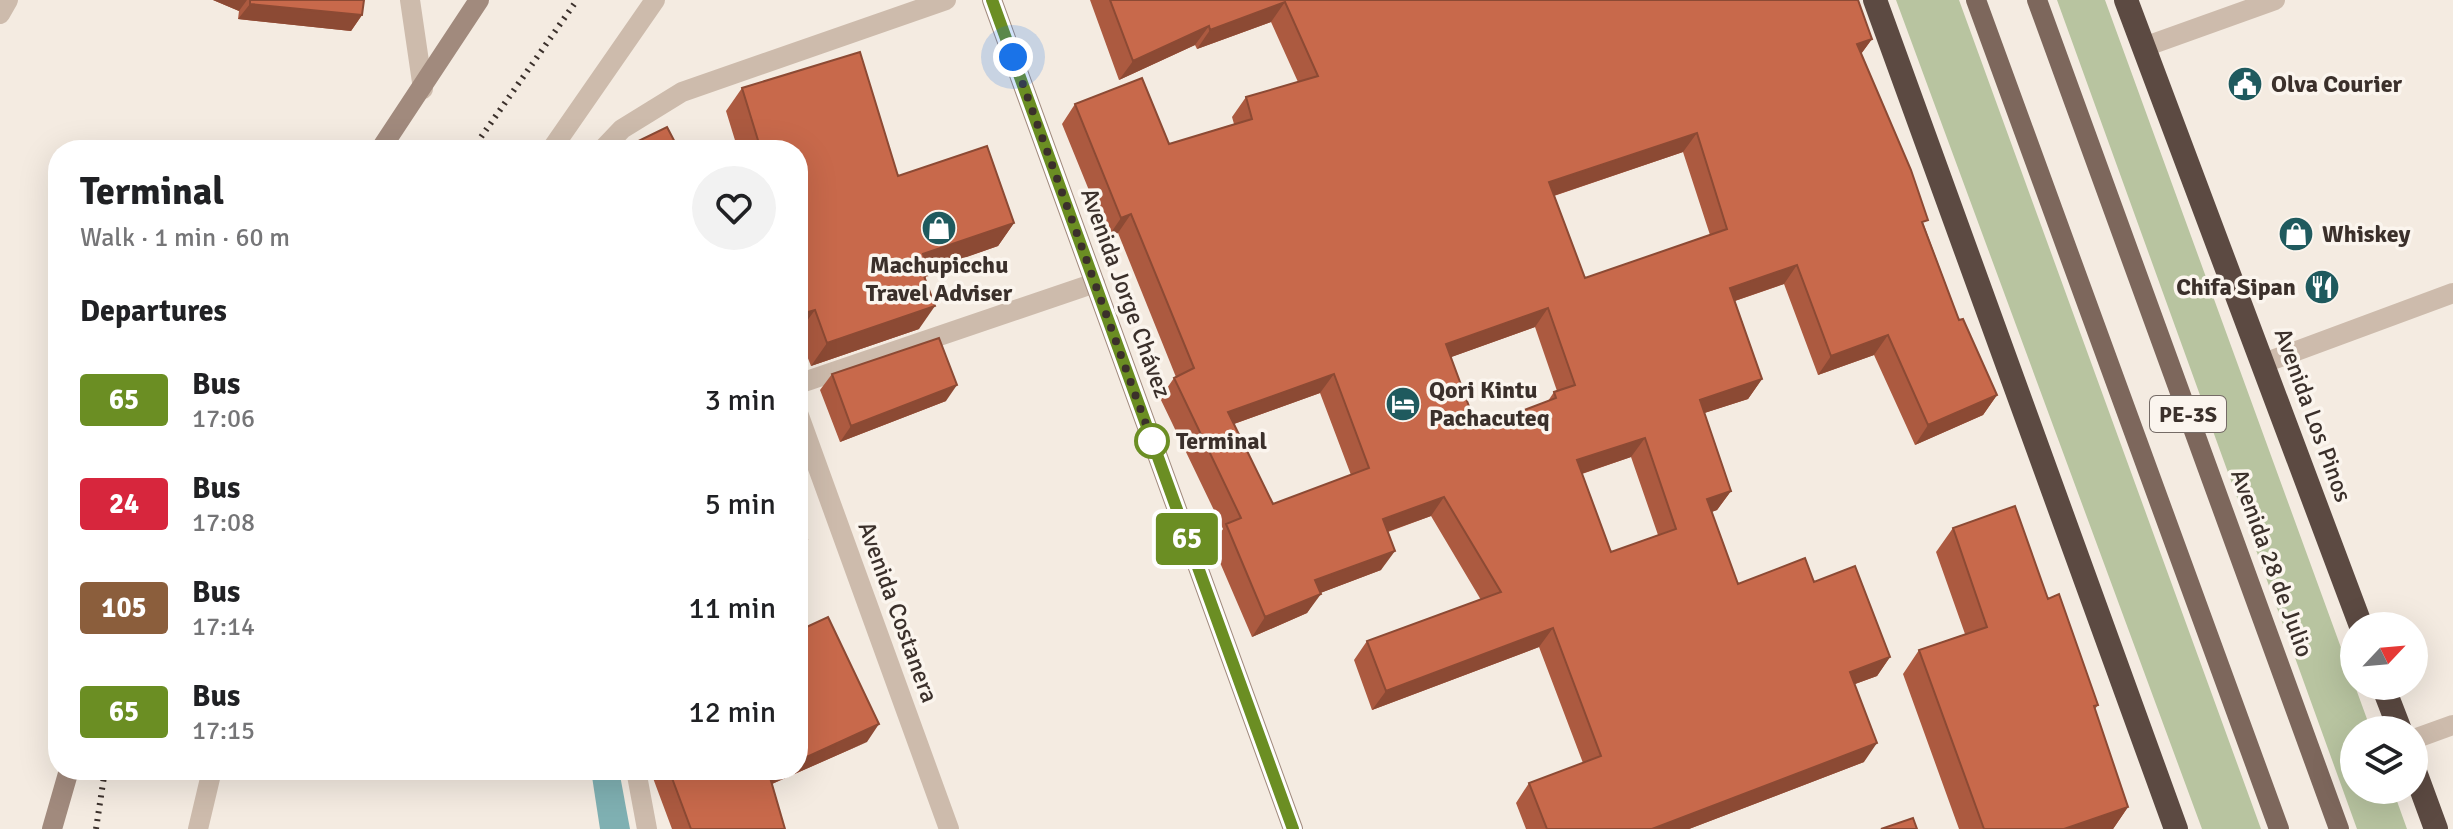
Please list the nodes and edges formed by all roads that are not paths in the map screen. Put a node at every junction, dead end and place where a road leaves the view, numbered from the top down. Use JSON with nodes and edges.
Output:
{"nodes":[{"id":1,"x":8,"y":0,"type":"edge"},
{"id":2,"x":410,"y":0,"type":"edge"},
{"id":3,"x":479,"y":0,"type":"edge"},
{"id":4,"x":655,"y":0,"type":"edge"},
{"id":5,"x":946,"y":0,"type":"edge"},
{"id":6,"x":992,"y":0,"type":"edge"},
{"id":7,"x":1875,"y":0,"type":"edge"},
{"id":8,"x":1976,"y":0,"type":"edge"},
{"id":9,"x":2037,"y":0,"type":"edge"},
{"id":10,"x":2126,"y":0,"type":"edge"},
{"id":11,"x":2275,"y":0,"type":"edge"},
{"id":12,"x":0,"y":14,"type":"edge"},
{"id":13,"x":2144,"y":47,"type":"junction"},
{"id":14,"x":423,"y":89,"type":"junction"},
{"id":15,"x":387,"y":140,"type":"edge"},
{"id":16,"x":558,"y":140,"type":"edge"},
{"id":17,"x":612,"y":140,"type":"edge"},
{"id":18,"x":1095,"y":283,"type":"junction"},
{"id":19,"x":2453,"y":293,"type":"edge"},
{"id":20,"x":2264,"y":363,"type":"junction"},
{"id":21,"x":808,"y":381,"type":"edge"},
{"id":22,"x":808,"y":441,"type":"edge"},
{"id":23,"x":2356,"y":612,"type":"edge"},
{"id":24,"x":2453,"y":725,"type":"edge"},
{"id":25,"x":2428,"y":734,"type":"edge"},
{"id":26,"x":66,"y":780,"type":"edge"},
{"id":27,"x":210,"y":780,"type":"edge"},
{"id":28,"x":638,"y":780,"type":"edge"},
{"id":29,"x":2427,"y":804,"type":"edge"},
{"id":30,"x":52,"y":829,"type":"edge"},
{"id":31,"x":198,"y":829,"type":"edge"},
{"id":32,"x":647,"y":829,"type":"edge"},
{"id":33,"x":949,"y":829,"type":"edge"},
{"id":34,"x":1293,"y":829,"type":"edge"},
{"id":35,"x":2176,"y":829,"type":"edge"},
{"id":36,"x":2279,"y":829,"type":"edge"},
{"id":37,"x":2339,"y":829,"type":"edge"},
{"id":38,"x":2436,"y":829,"type":"edge"}],
"edges":[{"from":1,"to":12,"type":"street"},
{"from":2,"to":14,"type":"street"},
{"from":3,"to":14,"type":"street"},
{"from":4,"to":16,"type":"street"},
{"from":5,"to":17,"type":"street"},
{"from":6,"to":18,"type":"street","name":"Avenida Jorge Chávez"},
{"from":7,"to":35,"type":"highway"},
{"from":8,"to":36,"type":"main road","number":"PE-3S"},
{"from":9,"to":37,"type":"main road","name":"Avenida 28 de Julio","number":"PE-3S"},
{"from":10,"to":13,"type":"highway","name":"Avenida Los Pinos"},
{"from":11,"to":13,"type":"street"},
{"from":13,"to":20,"type":"highway","name":"Avenida Los Pinos"},
{"from":14,"to":15,"type":"street"},
{"from":18,"to":21,"type":"street"},
{"from":18,"to":34,"type":"street","name":"Avenida Jorge Chávez"},
{"from":19,"to":20,"type":"street"},
{"from":20,"to":23,"type":"highway","name":"Avenida Los Pinos"},
{"from":22,"to":33,"type":"street","name":"Avenida Costanera"},
{"from":24,"to":25,"type":"street"},
{"from":26,"to":30,"type":"street"},
{"from":27,"to":31,"type":"street"},
{"from":28,"to":32,"type":"street"},
{"from":29,"to":38,"type":"highway"}]}
